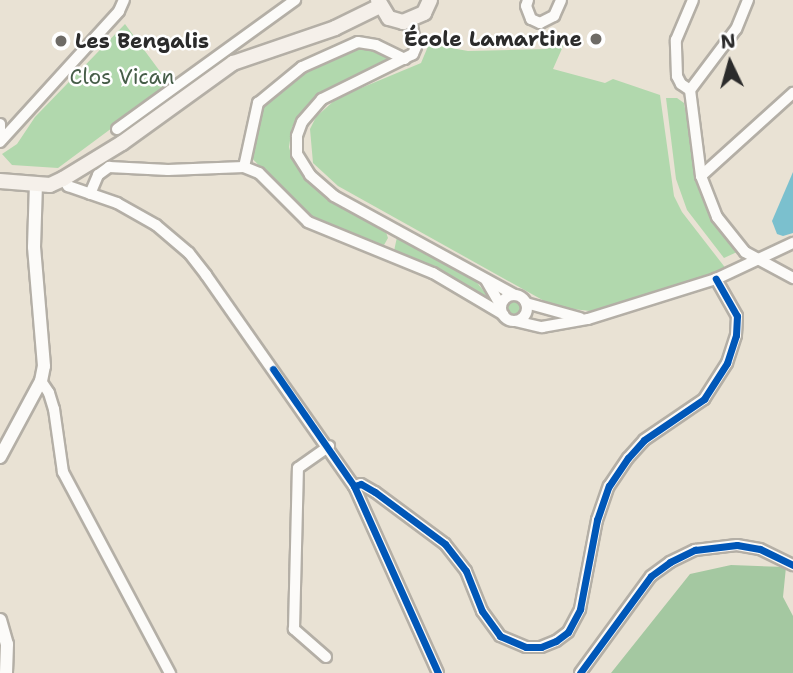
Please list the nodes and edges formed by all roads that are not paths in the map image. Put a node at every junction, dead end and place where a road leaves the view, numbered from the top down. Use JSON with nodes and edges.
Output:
{"nodes":[{"id":1,"x":124,"y":0,"type":"edge"},
{"id":2,"x":295,"y":0,"type":"edge"},
{"id":3,"x":430,"y":0,"type":"edge"},
{"id":4,"x":528,"y":0,"type":"edge"},
{"id":5,"x":561,"y":0,"type":"edge"},
{"id":6,"x":693,"y":0,"type":"edge"},
{"id":7,"x":748,"y":0,"type":"edge"},
{"id":8,"x":379,"y":3,"type":"edge"},
{"id":9,"x":411,"y":21,"type":"junction"},
{"id":10,"x":405,"y":59,"type":"junction"},
{"id":11,"x":690,"y":90,"type":"junction"},
{"id":12,"x":793,"y":93,"type":"edge"},
{"id":13,"x":0,"y":124,"type":"edge"},
{"id":14,"x":117,"y":129,"type":"dead end"},
{"id":15,"x":0,"y":135,"type":"edge"},
{"id":16,"x":0,"y":142,"type":"edge"},
{"id":17,"x":244,"y":167,"type":"junction"},
{"id":18,"x":701,"y":176,"type":"junction"},
{"id":19,"x":63,"y":179,"type":"junction"},
{"id":20,"x":0,"y":181,"type":"edge"},
{"id":21,"x":36,"y":185,"type":"junction"},
{"id":22,"x":90,"y":194,"type":"junction"},
{"id":23,"x":793,"y":243,"type":"edge"},
{"id":24,"x":760,"y":262,"type":"junction"},
{"id":25,"x":793,"y":278,"type":"edge"},
{"id":26,"x":716,"y":279,"type":"junction"},
{"id":27,"x":486,"y":280,"type":"junction"},
{"id":28,"x":515,"y":295,"type":"junction"},
{"id":29,"x":526,"y":303,"type":"junction"},
{"id":30,"x":502,"y":310,"type":"junction"},
{"id":31,"x":588,"y":319,"type":"junction"},
{"id":32,"x":515,"y":321,"type":"junction"},
{"id":33,"x":41,"y":381,"type":"junction"},
{"id":34,"x":329,"y":446,"type":"junction"},
{"id":35,"x":0,"y":457,"type":"edge"},
{"id":36,"x":354,"y":486,"type":"junction"},
{"id":37,"x":793,"y":565,"type":"edge"},
{"id":38,"x":0,"y":620,"type":"edge"},
{"id":39,"x":326,"y":657,"type":"dead end"},
{"id":40,"x":6,"y":673,"type":"edge"},
{"id":41,"x":170,"y":673,"type":"edge"},
{"id":42,"x":438,"y":673,"type":"edge"},
{"id":43,"x":580,"y":673,"type":"edge"}],
"edges":[{"from":1,"to":16,"type":"street"},
{"from":2,"to":14,"type":"street"},
{"from":3,"to":9,"type":"main road"},
{"from":4,"to":5,"type":"street"},
{"from":6,"to":11,"type":"street"},
{"from":7,"to":11,"type":"street"},
{"from":8,"to":9,"type":"main road"},
{"from":8,"to":19,"type":"main road"},
{"from":9,"to":10,"type":"street"},
{"from":10,"to":17,"type":"street"},
{"from":10,"to":27,"type":"street"},
{"from":11,"to":18,"type":"street"},
{"from":12,"to":18,"type":"street"},
{"from":13,"to":15,"type":"street"},
{"from":17,"to":22,"type":"street"},
{"from":17,"to":30,"type":"street"},
{"from":18,"to":24,"type":"street"},
{"from":19,"to":21,"type":"main road"},
{"from":19,"to":22,"type":"street"},
{"from":20,"to":21,"type":"main road"},
{"from":21,"to":33,"type":"street"},
{"from":22,"to":34,"type":"street"},
{"from":23,"to":24,"type":"street"},
{"from":24,"to":25,"type":"street"},
{"from":24,"to":26,"type":"street"},
{"from":26,"to":31,"type":"street"},
{"from":26,"to":36,"type":"street"},
{"from":27,"to":28,"type":"street"},
{"from":27,"to":30,"type":"street"},
{"from":28,"to":29,"type":"street"},
{"from":28,"to":30,"type":"street"},
{"from":29,"to":31,"type":"street"},
{"from":29,"to":32,"type":"street"},
{"from":30,"to":32,"type":"street"},
{"from":31,"to":32,"type":"street"},
{"from":33,"to":35,"type":"street"},
{"from":33,"to":41,"type":"street"},
{"from":34,"to":36,"type":"street"},
{"from":34,"to":39,"type":"street"},
{"from":36,"to":42,"type":"street"},
{"from":37,"to":43,"type":"street"},
{"from":38,"to":40,"type":"street"}]}
